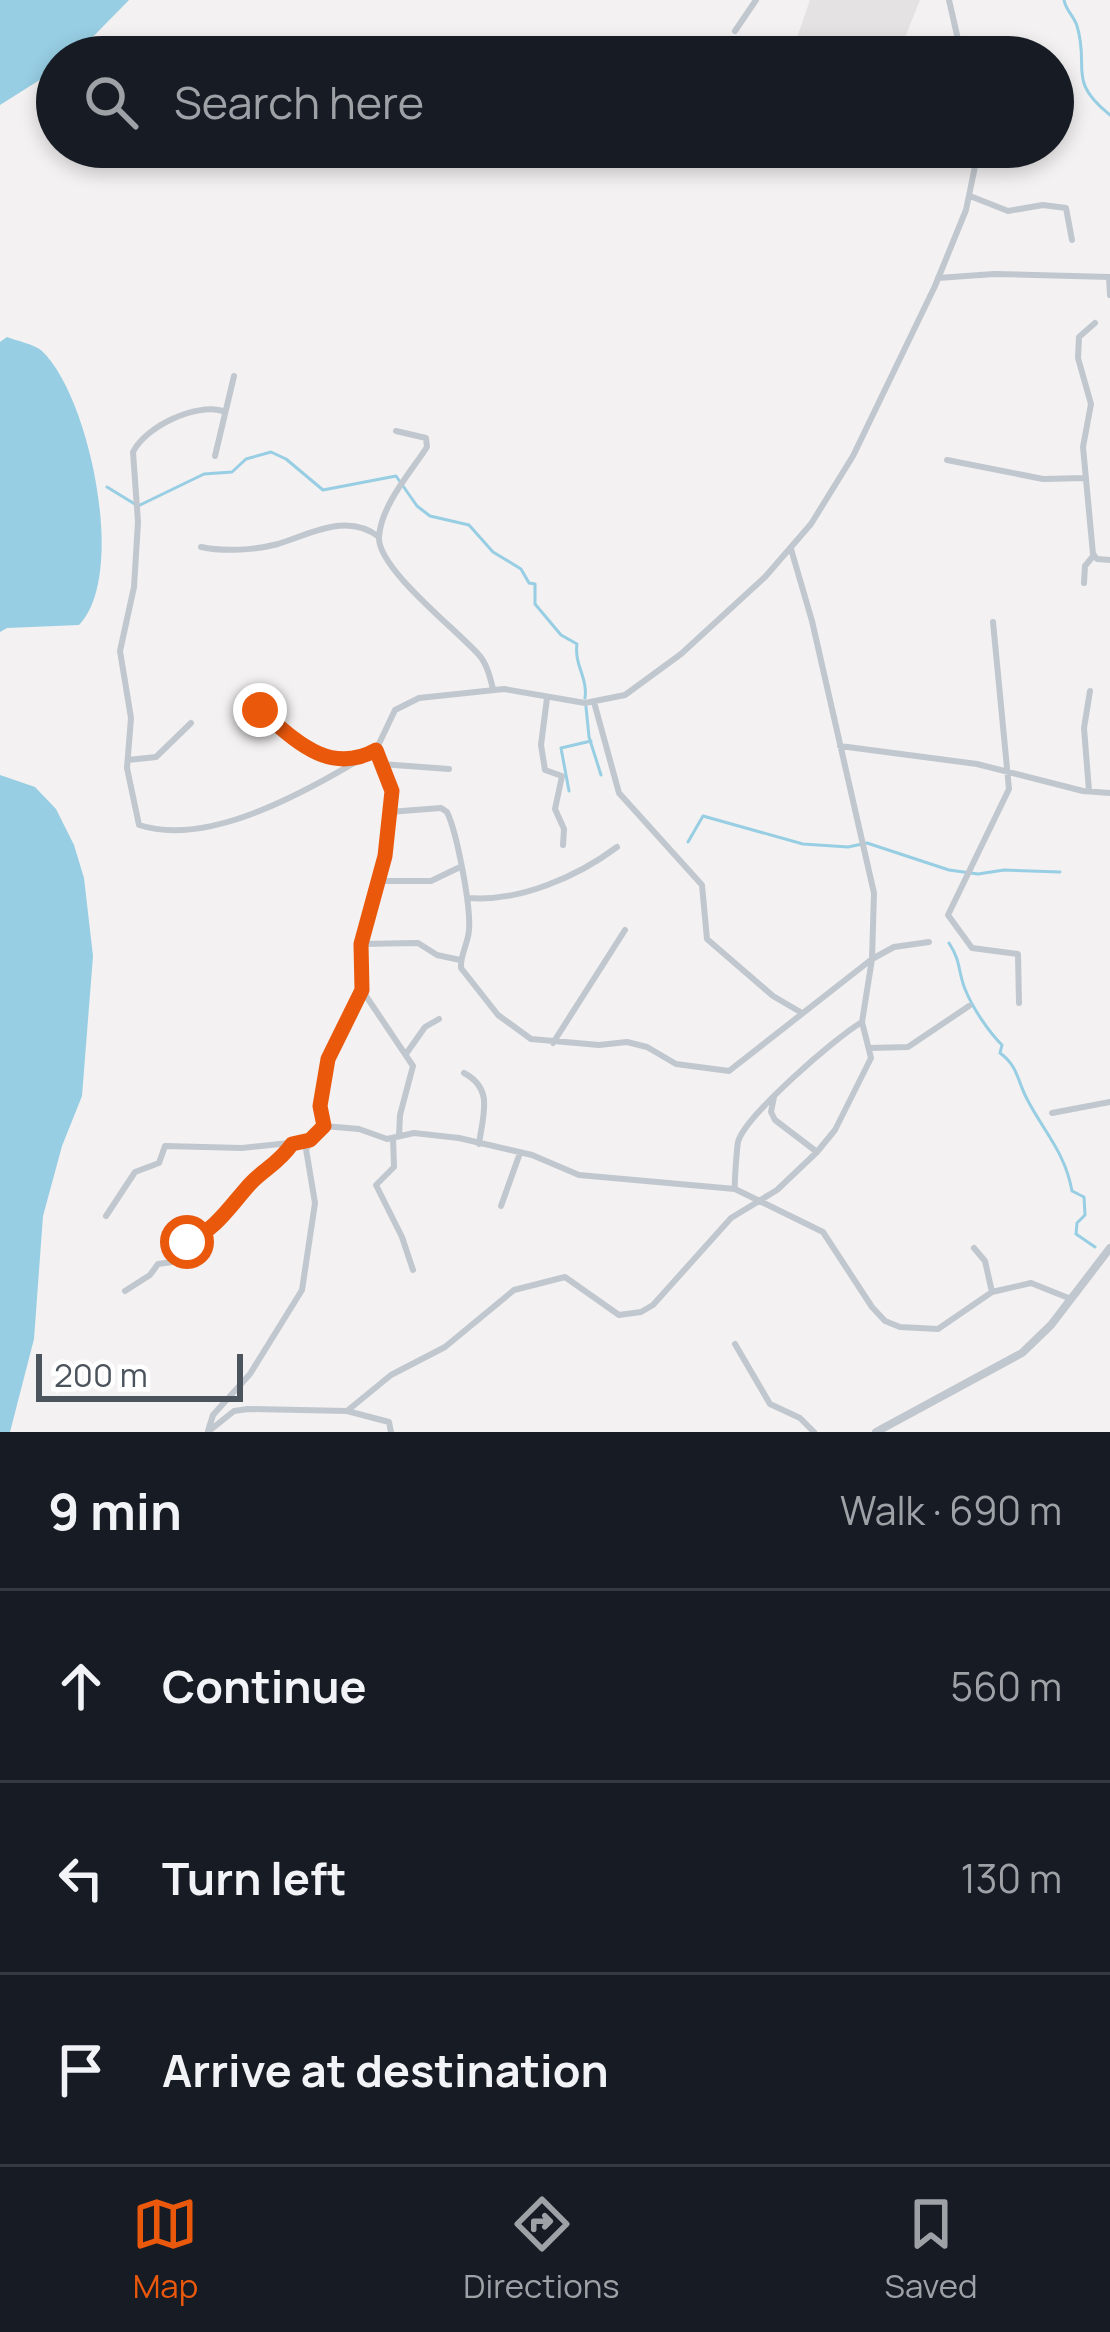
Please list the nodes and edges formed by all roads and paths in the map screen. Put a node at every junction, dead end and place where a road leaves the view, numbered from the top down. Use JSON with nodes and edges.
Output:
{"nodes":[{"id":1,"x":756,"y":0,"type":"edge"},
{"id":2,"x":949,"y":0,"type":"edge"},
{"id":3,"x":735,"y":31,"type":"dead end"},
{"id":4,"x":957,"y":36,"type":"edge"},
{"id":5,"x":975,"y":168,"type":"edge"},
{"id":6,"x":970,"y":196,"type":"junction"},
{"id":7,"x":1072,"y":240,"type":"dead end"},
{"id":8,"x":1109,"y":277,"type":"edge"},
{"id":9,"x":938,"y":278,"type":"junction"},
{"id":10,"x":1110,"y":295,"type":"edge"},
{"id":11,"x":1095,"y":323,"type":"dead end"},
{"id":12,"x":234,"y":376,"type":"dead end"},
{"id":13,"x":223,"y":411,"type":"junction"},
{"id":14,"x":396,"y":431,"type":"dead end"},
{"id":15,"x":215,"y":456,"type":"dead end"},
{"id":16,"x":946,"y":460,"type":"dead end"},
{"id":17,"x":1086,"y":478,"type":"junction"},
{"id":18,"x":379,"y":537,"type":"junction"},
{"id":19,"x":201,"y":547,"type":"dead end"},
{"id":20,"x":791,"y":549,"type":"junction"},
{"id":21,"x":1094,"y":555,"type":"junction"},
{"id":22,"x":1110,"y":560,"type":"edge"},
{"id":23,"x":1084,"y":583,"type":"dead end"},
{"id":24,"x":993,"y":622,"type":"dead end"},
{"id":25,"x":494,"y":689,"type":"junction"},
{"id":26,"x":1090,"y":691,"type":"dead end"},
{"id":27,"x":547,"y":698,"type":"junction"},
{"id":28,"x":594,"y":702,"type":"junction"},
{"id":29,"x":260,"y":710,"type":"dead end"},
{"id":30,"x":191,"y":723,"type":"dead end"},
{"id":31,"x":840,"y":746,"type":"junction"},
{"id":32,"x":376,"y":750,"type":"junction"},
{"id":33,"x":128,"y":760,"type":"junction"},
{"id":34,"x":356,"y":761,"type":"junction"},
{"id":35,"x":381,"y":764,"type":"junction"},
{"id":36,"x":449,"y":769,"type":"dead end"},
{"id":37,"x":1010,"y":771,"type":"junction"},
{"id":38,"x":1089,"y":791,"type":"junction"},
{"id":39,"x":1110,"y":793,"type":"edge"},
{"id":40,"x":389,"y":812,"type":"junction"},
{"id":41,"x":563,"y":845,"type":"dead end"},
{"id":42,"x":617,"y":847,"type":"dead end"},
{"id":43,"x":459,"y":867,"type":"junction"},
{"id":44,"x":375,"y":881,"type":"junction"},
{"id":45,"x":469,"y":898,"type":"junction"},
{"id":46,"x":625,"y":930,"type":"dead end"},
{"id":47,"x":929,"y":942,"type":"dead end"},
{"id":48,"x":361,"y":944,"type":"junction"},
{"id":49,"x":460,"y":959,"type":"junction"},
{"id":50,"x":872,"y":959,"type":"junction"},
{"id":51,"x":362,"y":990,"type":"junction"},
{"id":52,"x":1019,"y":1003,"type":"dead end"},
{"id":53,"x":969,"y":1006,"type":"dead end"},
{"id":54,"x":802,"y":1013,"type":"junction"},
{"id":55,"x":439,"y":1018,"type":"dead end"},
{"id":56,"x":862,"y":1022,"type":"junction"},
{"id":57,"x":553,"y":1043,"type":"junction"},
{"id":58,"x":870,"y":1048,"type":"junction"},
{"id":59,"x":406,"y":1054,"type":"junction"},
{"id":60,"x":464,"y":1073,"type":"dead end"},
{"id":61,"x":774,"y":1097,"type":"junction"},
{"id":62,"x":1110,"y":1102,"type":"edge"},
{"id":63,"x":1052,"y":1113,"type":"dead end"},
{"id":64,"x":324,"y":1126,"type":"junction"},
{"id":65,"x":396,"y":1137,"type":"junction"},
{"id":66,"x":310,"y":1140,"type":"junction"},
{"id":67,"x":292,"y":1144,"type":"junction"},
{"id":68,"x":479,"y":1144,"type":"junction"},
{"id":69,"x":520,"y":1152,"type":"junction"},
{"id":70,"x":818,"y":1152,"type":"junction"},
{"id":71,"x":735,"y":1189,"type":"junction"},
{"id":72,"x":758,"y":1202,"type":"junction"},
{"id":73,"x":501,"y":1206,"type":"dead end"},
{"id":74,"x":106,"y":1216,"type":"dead end"},
{"id":75,"x":974,"y":1248,"type":"dead end"},
{"id":76,"x":1110,"y":1248,"type":"edge"},
{"id":77,"x":413,"y":1270,"type":"dead end"},
{"id":78,"x":124,"y":1291,"type":"dead end"},
{"id":79,"x":992,"y":1292,"type":"junction"},
{"id":80,"x":1071,"y":1299,"type":"junction"},
{"id":81,"x":735,"y":1344,"type":"dead end"},
{"id":82,"x":347,"y":1411,"type":"junction"},
{"id":83,"x":208,"y":1432,"type":"edge"},
{"id":84,"x":391,"y":1432,"type":"edge"},
{"id":85,"x":814,"y":1432,"type":"edge"},
{"id":86,"x":876,"y":1432,"type":"edge"}],
"edges":[{"from":1,"to":3,"type":"street"},
{"from":2,"to":4,"type":"street"},
{"from":5,"to":6,"type":"street"},
{"from":6,"to":7,"type":"street"},
{"from":6,"to":9,"type":"street"},
{"from":8,"to":9,"type":"street"},
{"from":8,"to":10,"type":"street"},
{"from":9,"to":20,"type":"street"},
{"from":11,"to":17,"type":"street"},
{"from":12,"to":13,"type":"street"},
{"from":13,"to":15,"type":"street"},
{"from":13,"to":33,"type":"street"},
{"from":14,"to":18,"type":"street"},
{"from":16,"to":17,"type":"street"},
{"from":17,"to":21,"type":"street"},
{"from":18,"to":19,"type":"street"},
{"from":18,"to":25,"type":"street"},
{"from":20,"to":28,"type":"street"},
{"from":20,"to":31,"type":"street"},
{"from":21,"to":22,"type":"street"},
{"from":21,"to":23,"type":"street"},
{"from":24,"to":37,"type":"street"},
{"from":25,"to":27,"type":"street"},
{"from":25,"to":32,"type":"street"},
{"from":26,"to":38,"type":"street"},
{"from":27,"to":28,"type":"street"},
{"from":27,"to":41,"type":"street"},
{"from":28,"to":54,"type":"street"},
{"from":29,"to":34,"type":"street"},
{"from":30,"to":33,"type":"street"},
{"from":31,"to":37,"type":"street"},
{"from":31,"to":50,"type":"street"},
{"from":32,"to":34,"type":"street"},
{"from":32,"to":35,"type":"street"},
{"from":33,"to":34,"type":"street"},
{"from":35,"to":36,"type":"street"},
{"from":35,"to":40,"type":"street"},
{"from":37,"to":38,"type":"street"},
{"from":37,"to":52,"type":"street"},
{"from":38,"to":39,"type":"street"},
{"from":40,"to":43,"type":"street"},
{"from":40,"to":44,"type":"street"},
{"from":42,"to":45,"type":"street"},
{"from":43,"to":44,"type":"street"},
{"from":43,"to":45,"type":"street"},
{"from":44,"to":48,"type":"street"},
{"from":45,"to":49,"type":"street"},
{"from":46,"to":57,"type":"street"},
{"from":47,"to":50,"type":"street"},
{"from":48,"to":49,"type":"street"},
{"from":48,"to":51,"type":"street"},
{"from":49,"to":57,"type":"street"},
{"from":50,"to":54,"type":"street"},
{"from":50,"to":56,"type":"street"},
{"from":51,"to":59,"type":"street"},
{"from":51,"to":64,"type":"street"},
{"from":53,"to":58,"type":"street"},
{"from":54,"to":57,"type":"street"},
{"from":55,"to":59,"type":"street"},
{"from":56,"to":58,"type":"street"},
{"from":56,"to":61,"type":"street"},
{"from":58,"to":70,"type":"street"},
{"from":59,"to":65,"type":"street"},
{"from":60,"to":68,"type":"street"},
{"from":61,"to":70,"type":"street"},
{"from":61,"to":71,"type":"street"},
{"from":62,"to":63,"type":"street"},
{"from":64,"to":65,"type":"street"},
{"from":64,"to":66,"type":"street"},
{"from":65,"to":68,"type":"street"},
{"from":65,"to":77,"type":"street"},
{"from":66,"to":67,"type":"street"},
{"from":66,"to":83,"type":"street"},
{"from":67,"to":74,"type":"street"},
{"from":67,"to":78,"type":"street"},
{"from":68,"to":69,"type":"street"},
{"from":69,"to":71,"type":"street"},
{"from":69,"to":73,"type":"street"},
{"from":70,"to":72,"type":"street"},
{"from":71,"to":72,"type":"street"},
{"from":72,"to":79,"type":"street"},
{"from":72,"to":82,"type":"street"},
{"from":75,"to":79,"type":"street"},
{"from":76,"to":80,"type":"street"},
{"from":79,"to":80,"type":"street"},
{"from":80,"to":86,"type":"street"},
{"from":81,"to":85,"type":"street"},
{"from":82,"to":83,"type":"street"},
{"from":82,"to":84,"type":"street"}]}
